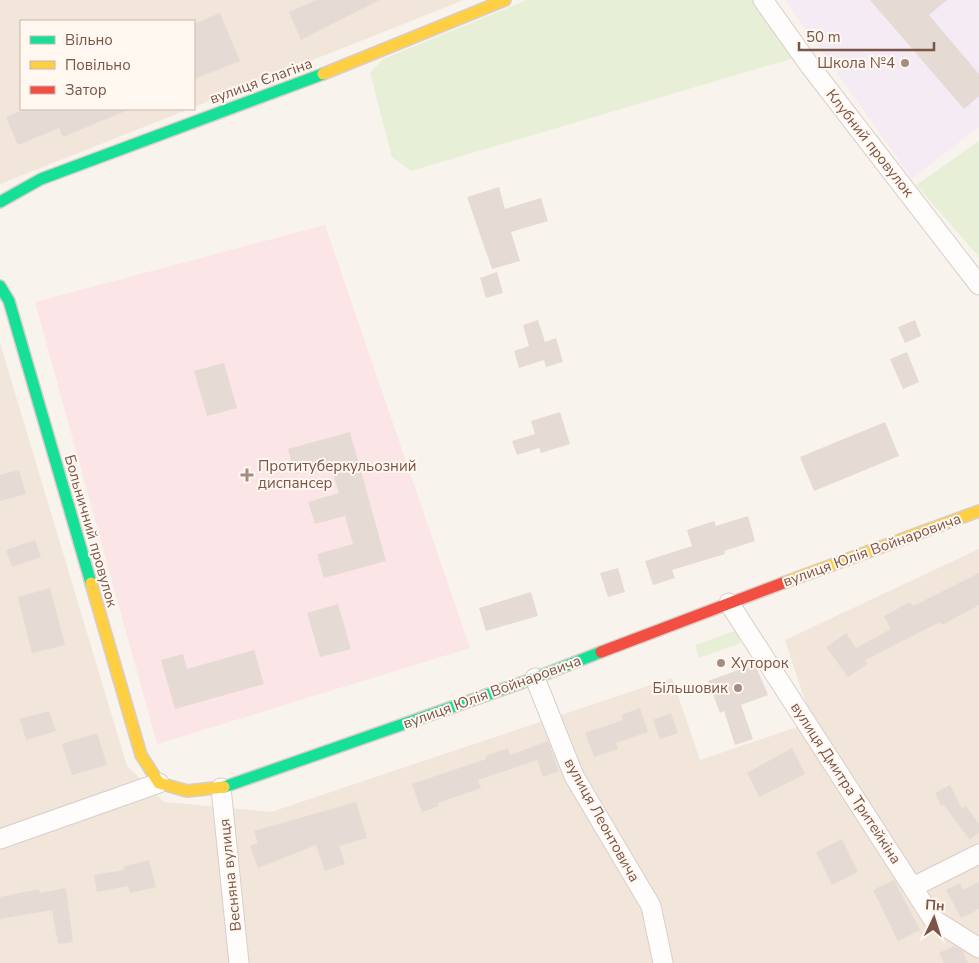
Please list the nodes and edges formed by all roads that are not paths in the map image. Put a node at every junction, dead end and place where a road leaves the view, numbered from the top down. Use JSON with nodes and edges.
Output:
{"nodes":[{"id":1,"x":504,"y":0,"type":"edge"},
{"id":2,"x":763,"y":0,"type":"edge"},
{"id":3,"x":0,"y":202,"type":"edge"},
{"id":4,"x":979,"y":285,"type":"edge"},
{"id":5,"x":0,"y":286,"type":"edge"},
{"id":6,"x":979,"y":511,"type":"edge"},
{"id":7,"x":729,"y":603,"type":"junction"},
{"id":8,"x":535,"y":678,"type":"junction"},
{"id":9,"x":159,"y":783,"type":"junction"},
{"id":10,"x":221,"y":788,"type":"junction"},
{"id":11,"x":0,"y":839,"type":"edge"},
{"id":12,"x":979,"y":854,"type":"edge"},
{"id":13,"x":914,"y":887,"type":"junction"},
{"id":14,"x":979,"y":948,"type":"edge"},
{"id":15,"x":239,"y":963,"type":"edge"},
{"id":16,"x":663,"y":963,"type":"edge"}],
"edges":[{"from":1,"to":3,"type":"main road","name":"вулиця Єлагіна"},
{"from":2,"to":4,"type":"street","name":"Клубний провулок"},
{"from":5,"to":9,"type":"main road","name":"Больничний провулок"},
{"from":6,"to":7,"type":"main road","name":"вулиця Юлія Войнаровича"},
{"from":7,"to":8,"type":"main road","name":"вулиця Юлія Войнаровича"},
{"from":7,"to":13,"type":"street","name":"вулиця Дмитра Тритейкіна"},
{"from":8,"to":10,"type":"main road","name":"вулиця Юлія Войнаровича"},
{"from":8,"to":16,"type":"street","name":"вулиця Леонтовича"},
{"from":9,"to":10,"type":"main road","name":"вулиця Юлія Войнаровича"},
{"from":9,"to":11,"type":"street"},
{"from":10,"to":15,"type":"street","name":"Весняна вулиця"},
{"from":12,"to":13,"type":"street"},
{"from":13,"to":14,"type":"street","name":"вулиця Дмитра Тритейкіна"}]}
